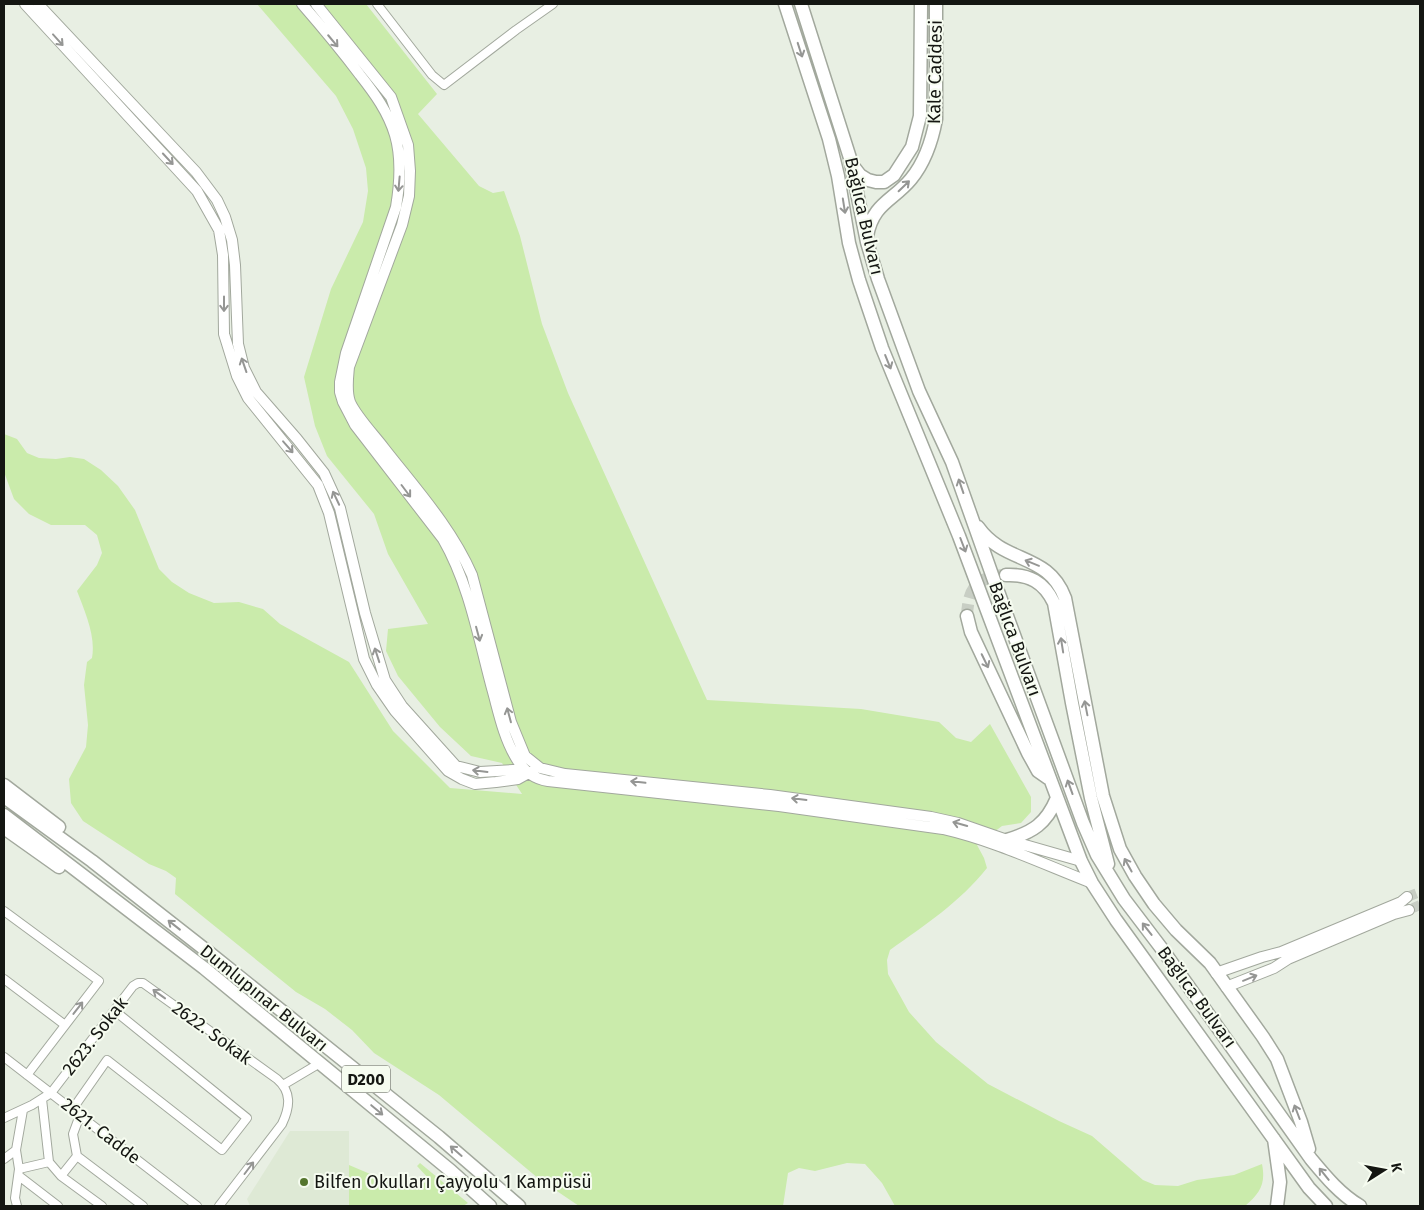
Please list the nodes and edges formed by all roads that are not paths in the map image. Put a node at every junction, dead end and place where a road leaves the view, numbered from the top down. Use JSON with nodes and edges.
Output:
{"nodes":[{"id":1,"x":25,"y":4,"type":"edge"},
{"id":2,"x":38,"y":4,"type":"edge"},
{"id":3,"x":302,"y":4,"type":"edge"},
{"id":4,"x":316,"y":4,"type":"edge"},
{"id":5,"x":377,"y":4,"type":"edge"},
{"id":6,"x":553,"y":4,"type":"edge"},
{"id":7,"x":785,"y":4,"type":"edge"},
{"id":8,"x":801,"y":4,"type":"edge"},
{"id":9,"x":921,"y":4,"type":"edge"},
{"id":10,"x":936,"y":4,"type":"edge"},
{"id":11,"x":850,"y":158,"type":"junction"},
{"id":12,"x":866,"y":238,"type":"junction"},
{"id":13,"x":971,"y":517,"type":"junction"},
{"id":14,"x":1006,"y":575,"type":"tunnel mouth"},
{"id":15,"x":967,"y":616,"type":"tunnel mouth"},
{"id":16,"x":540,"y":768,"type":"junction"},
{"id":17,"x":528,"y":773,"type":"junction"},
{"id":18,"x":1050,"y":780,"type":"junction"},
{"id":19,"x":4,"y":785,"type":"edge"},
{"id":20,"x":4,"y":797,"type":"edge"},
{"id":21,"x":1057,"y":798,"type":"junction"},
{"id":22,"x":1091,"y":798,"type":"junction"},
{"id":23,"x":4,"y":815,"type":"edge"},
{"id":24,"x":1111,"y":823,"type":"junction"},
{"id":25,"x":4,"y":828,"type":"edge"},
{"id":26,"x":1007,"y":840,"type":"junction"},
{"id":27,"x":1081,"y":861,"type":"junction"},
{"id":28,"x":112,"y":877,"type":"junction"},
{"id":29,"x":1112,"y":881,"type":"junction"},
{"id":30,"x":1092,"y":883,"type":"junction"},
{"id":31,"x":102,"y":890,"type":"junction"},
{"id":32,"x":1407,"y":897,"type":"tunnel mouth"},
{"id":33,"x":1411,"y":909,"type":"tunnel mouth"},
{"id":34,"x":4,"y":911,"type":"edge"},
{"id":35,"x":1340,"y":932,"type":"junction"},
{"id":36,"x":1262,"y":956,"type":"junction"},
{"id":37,"x":1283,"y":956,"type":"junction"},
{"id":38,"x":1274,"y":968,"type":"junction"},
{"id":39,"x":1216,"y":973,"type":"junction"},
{"id":40,"x":4,"y":979,"type":"edge"},
{"id":41,"x":141,"y":982,"type":"joint"},
{"id":42,"x":1226,"y":987,"type":"junction"},
{"id":43,"x":114,"y":1011,"type":"junction"},
{"id":44,"x":65,"y":1025,"type":"junction"},
{"id":45,"x":4,"y":1057,"type":"edge"},
{"id":46,"x":320,"y":1062,"type":"junction"},
{"id":47,"x":28,"y":1075,"type":"junction"},
{"id":48,"x":283,"y":1085,"type":"junction"},
{"id":49,"x":51,"y":1093,"type":"junction"},
{"id":50,"x":42,"y":1099,"type":"junction"},
{"id":51,"x":23,"y":1110,"type":"junction"},
{"id":52,"x":72,"y":1110,"type":"junction"},
{"id":53,"x":80,"y":1115,"type":"junction"},
{"id":54,"x":5,"y":1117,"type":"edge"},
{"id":55,"x":1273,"y":1137,"type":"junction"},
{"id":56,"x":16,"y":1150,"type":"junction"},
{"id":57,"x":77,"y":1156,"type":"junction"},
{"id":58,"x":4,"y":1159,"type":"edge"},
{"id":59,"x":1312,"y":1159,"type":"junction"},
{"id":60,"x":49,"y":1162,"type":"junction"},
{"id":61,"x":19,"y":1172,"type":"junction"},
{"id":62,"x":61,"y":1176,"type":"junction"},
{"id":63,"x":17,"y":1206,"type":"edge"},
{"id":64,"x":58,"y":1206,"type":"edge"},
{"id":65,"x":102,"y":1206,"type":"edge"},
{"id":66,"x":143,"y":1206,"type":"edge"},
{"id":67,"x":198,"y":1206,"type":"edge"},
{"id":68,"x":219,"y":1206,"type":"edge"},
{"id":69,"x":490,"y":1206,"type":"edge"},
{"id":70,"x":519,"y":1206,"type":"edge"},
{"id":71,"x":1277,"y":1206,"type":"edge"},
{"id":72,"x":1326,"y":1206,"type":"edge"},
{"id":73,"x":1360,"y":1206,"type":"edge"}],
"edges":[{"from":1,"to":17,"type":"street","one_way":true},
{"from":17,"to":2,"type":"street","one_way":true},
{"from":3,"to":17,"type":"street","one_way":true},
{"from":16,"to":4,"type":"street","one_way":true},
{"from":5,"to":6,"type":"street"},
{"from":7,"to":18,"type":"main road","name":"Bağlıca Bulvarı","one_way":true},
{"from":8,"to":11,"type":"main road","name":"Bağlıca Bulvarı"},
{"from":9,"to":11,"type":"main road","name":"Kale Caddesi"},
{"from":12,"to":10,"type":"main road","name":"Kale Caddesi","one_way":true},
{"from":11,"to":12,"type":"main road","name":"Bağlıca Bulvarı"},
{"from":13,"to":12,"type":"main road","name":"Bağlıca Bulvarı","one_way":true},
{"from":24,"to":13,"type":"main road","one_way":true},
{"from":29,"to":13,"type":"main road","name":"Bağlıca Bulvarı","one_way":true},
{"from":22,"to":14,"type":"main road","one_way":true},
{"from":15,"to":18,"type":"main road","one_way":true},
{"from":16,"to":17,"type":"street"},
{"from":26,"to":16,"type":"street","one_way":true},
{"from":17,"to":30,"type":"street"},
{"from":18,"to":21,"type":"main road","name":"Bağlıca Bulvarı"},
{"from":19,"to":28,"type":"main road"},
{"from":20,"to":28,"type":"main road","name":"Dumlupınar Bulvarı","number":"D200"},
{"from":21,"to":26,"type":"main road"},
{"from":21,"to":27,"type":"main road","name":"Bağlıca Bulvarı"},
{"from":22,"to":24,"type":"main road"},
{"from":22,"to":29,"type":"main road"},
{"from":23,"to":31,"type":"main road","name":"Dumlupınar Bulvarı","number":"D200"},
{"from":39,"to":24,"type":"main road","one_way":true},
{"from":25,"to":31,"type":"main road"},
{"from":26,"to":27,"type":"street"},
{"from":27,"to":30,"type":"main road","name":"Bağlıca Bulvarı"},
{"from":70,"to":28,"type":"main road","name":"Dumlupınar Bulvarı","number":"D200","one_way":true},
{"from":59,"to":29,"type":"main road","name":"Bağlıca Bulvarı","one_way":true},
{"from":30,"to":55,"type":"main road","name":"Bağlıca Bulvarı"},
{"from":31,"to":46,"type":"main road","name":"Dumlupınar Bulvarı","number":"D200"},
{"from":32,"to":35,"type":"street"},
{"from":33,"to":35,"type":"street"},
{"from":44,"to":34,"type":"street","one_way":true},
{"from":35,"to":36,"type":"street"},
{"from":35,"to":37,"type":"street"},
{"from":35,"to":38,"type":"street"},
{"from":36,"to":37,"type":"street"},
{"from":36,"to":39,"type":"street"},
{"from":37,"to":38,"type":"street"},
{"from":42,"to":38,"type":"street","one_way":true},
{"from":39,"to":42,"type":"main road"},
{"from":40,"to":44,"type":"street"},
{"from":41,"to":43,"type":"street","name":"2623. Sokak"},
{"from":48,"to":41,"type":"street","name":"2622. Sokak","one_way":true},
{"from":59,"to":42,"type":"main road","one_way":true},
{"from":43,"to":49,"type":"street","name":"2623. Sokak"},
{"from":43,"to":52,"type":"street"},
{"from":44,"to":47,"type":"street"},
{"from":45,"to":47,"type":"street","name":"2621. Cadde"},
{"from":46,"to":48,"type":"street"},
{"from":46,"to":69,"type":"main road","name":"Dumlupınar Bulvarı","number":"D200","one_way":true},
{"from":47,"to":49,"type":"street","name":"2621. Cadde"},
{"from":68,"to":48,"type":"street","one_way":true},
{"from":49,"to":50,"type":"street","name":"2623. Sokak"},
{"from":49,"to":52,"type":"street","name":"2621. Cadde"},
{"from":50,"to":51,"type":"street","name":"2623. Sokak"},
{"from":50,"to":60,"type":"street"},
{"from":51,"to":54,"type":"street","name":"2623. Sokak"},
{"from":51,"to":56,"type":"street"},
{"from":52,"to":53,"type":"street","name":"2621. Cadde"},
{"from":53,"to":57,"type":"street"},
{"from":53,"to":67,"type":"street","name":"2621. Cadde"},
{"from":55,"to":71,"type":"main road","name":"Bağlıca Bulvarı"},
{"from":55,"to":72,"type":"main road"},
{"from":56,"to":58,"type":"street"},
{"from":56,"to":61,"type":"street"},
{"from":57,"to":62,"type":"street"},
{"from":57,"to":66,"type":"street"},
{"from":73,"to":59,"type":"main road","name":"Bağlıca Bulvarı","one_way":true},
{"from":60,"to":61,"type":"street"},
{"from":60,"to":62,"type":"street"},
{"from":61,"to":63,"type":"street"},
{"from":61,"to":64,"type":"street"},
{"from":62,"to":65,"type":"street"}]}
